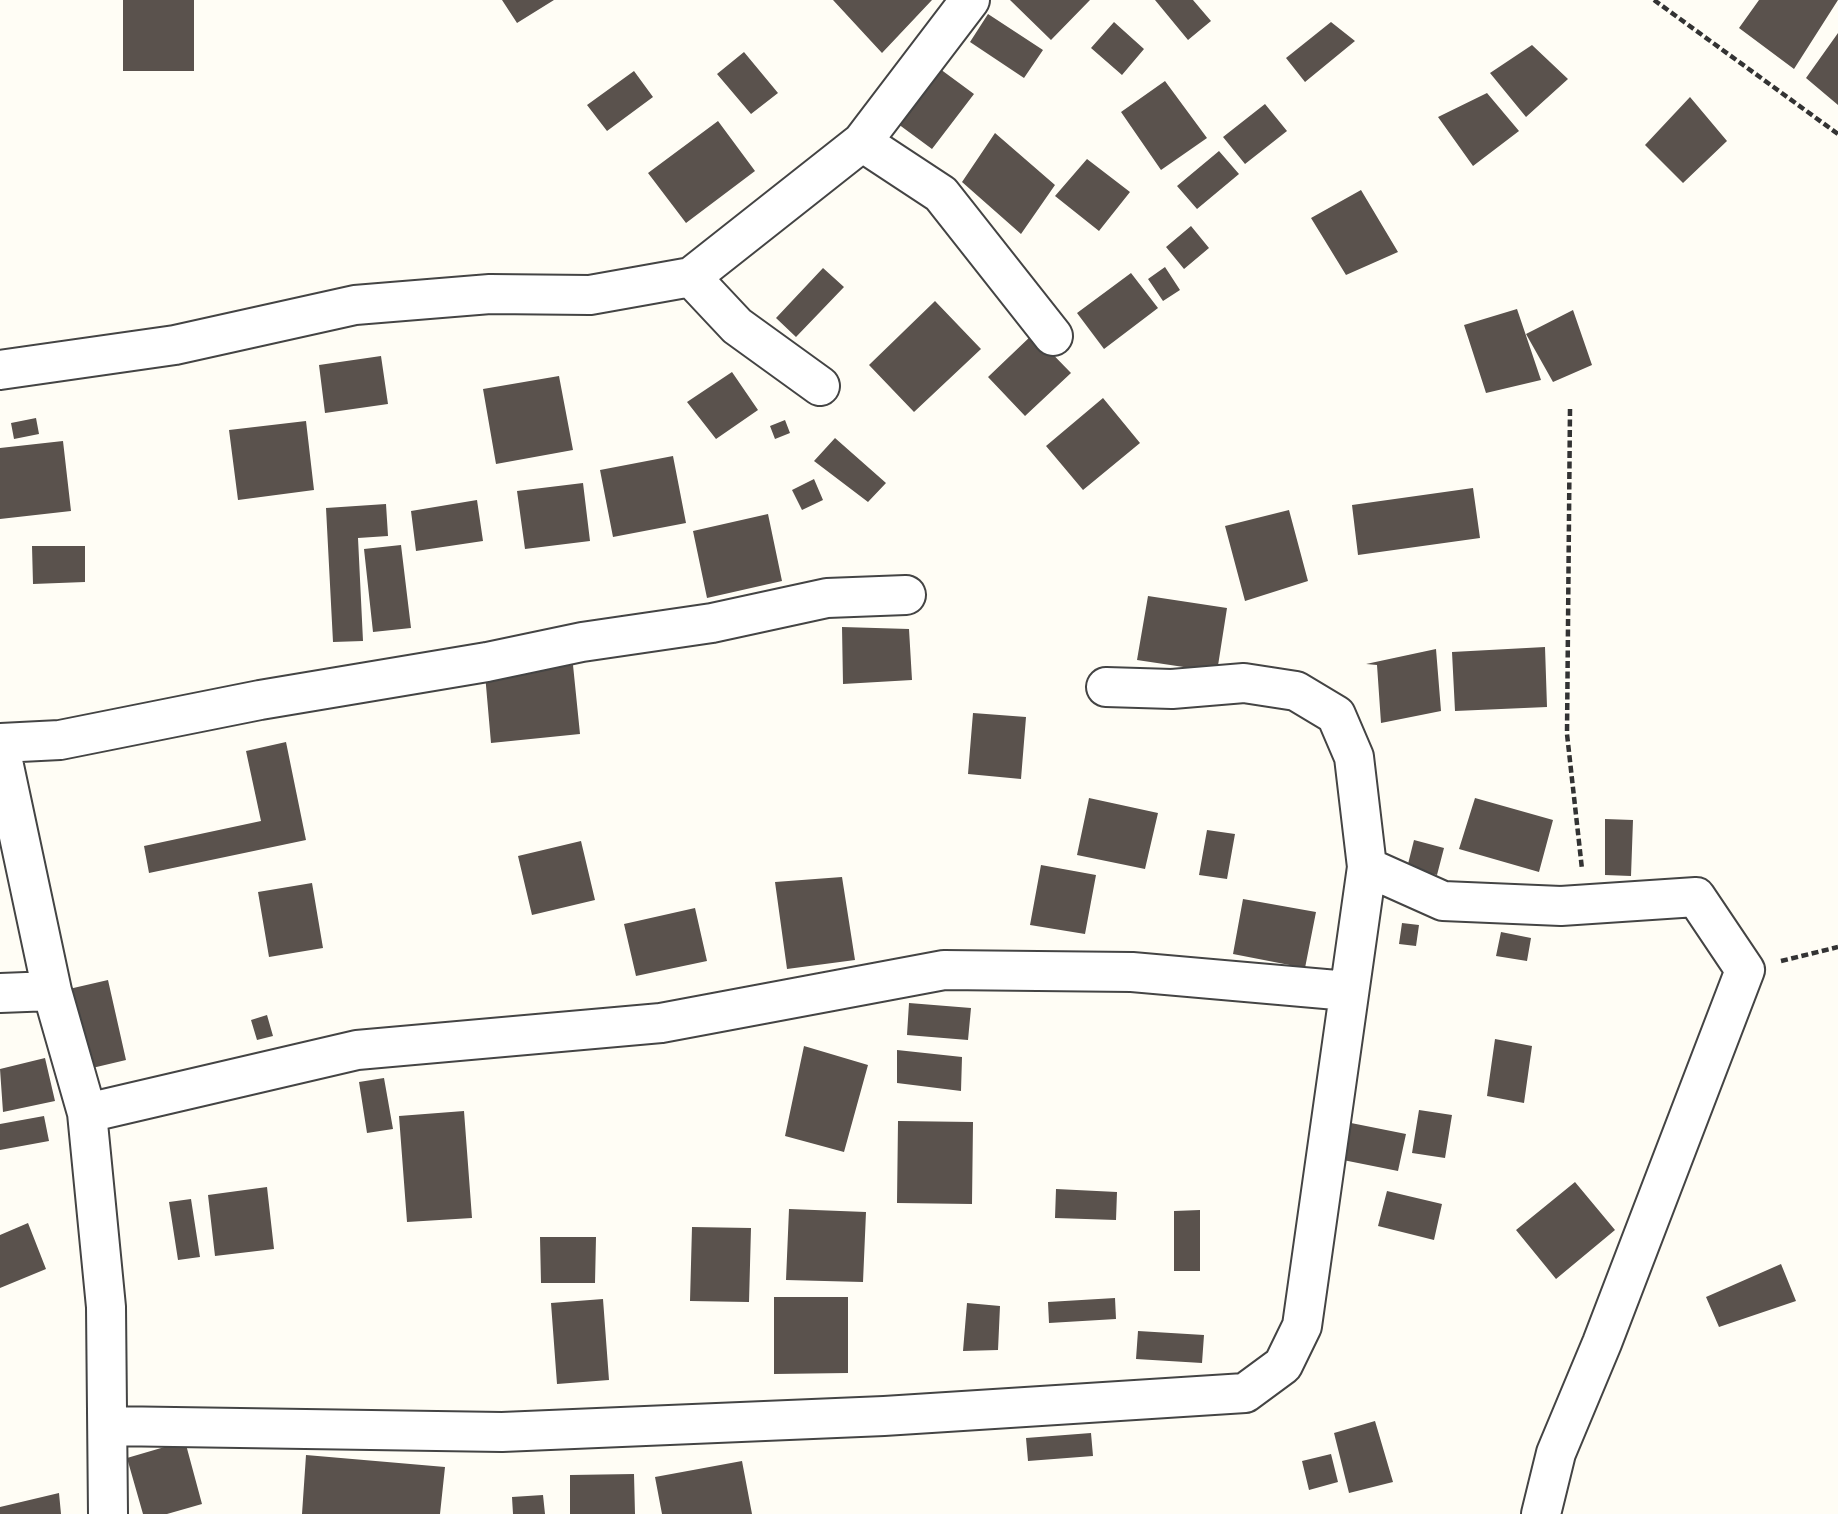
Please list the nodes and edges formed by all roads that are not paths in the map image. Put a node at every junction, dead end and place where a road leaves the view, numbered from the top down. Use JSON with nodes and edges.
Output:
{"nodes":[{"id":1,"x":965,"y":2,"type":"edge"},
{"id":2,"x":862,"y":142,"type":"junction"},
{"id":3,"x":691,"y":277,"type":"junction"},
{"id":4,"x":1053,"y":337,"type":"dead end"},
{"id":5,"x":0,"y":370,"type":"edge"},
{"id":6,"x":820,"y":386,"type":"dead end"},
{"id":7,"x":906,"y":595,"type":"dead end"},
{"id":8,"x":1106,"y":687,"type":"dead end"},
{"id":9,"x":0,"y":745,"type":"edge"},
{"id":10,"x":1367,"y":867,"type":"junction"},
{"id":11,"x":52,"y":991,"type":"junction"},
{"id":12,"x":1348,"y":991,"type":"junction"},
{"id":13,"x":0,"y":993,"type":"edge"},
{"id":14,"x":87,"y":1113,"type":"junction"},
{"id":15,"x":109,"y":1426,"type":"junction"},
{"id":16,"x":108,"y":1514,"type":"edge"},
{"id":17,"x":1541,"y":1514,"type":"edge"}],
"edges":[{"from":1,"to":2,"type":"street"},
{"from":2,"to":3,"type":"street"},
{"from":2,"to":4,"type":"street"},
{"from":3,"to":5,"type":"street"},
{"from":3,"to":6,"type":"street"},
{"from":7,"to":9,"type":"street"},
{"from":8,"to":10,"type":"street"},
{"from":9,"to":11,"type":"street"},
{"from":10,"to":12,"type":"street"},
{"from":10,"to":17,"type":"street"},
{"from":11,"to":13,"type":"street"},
{"from":11,"to":14,"type":"street"},
{"from":12,"to":14,"type":"street"},
{"from":12,"to":15,"type":"street"},
{"from":14,"to":15,"type":"street"},
{"from":15,"to":16,"type":"street"}]}
